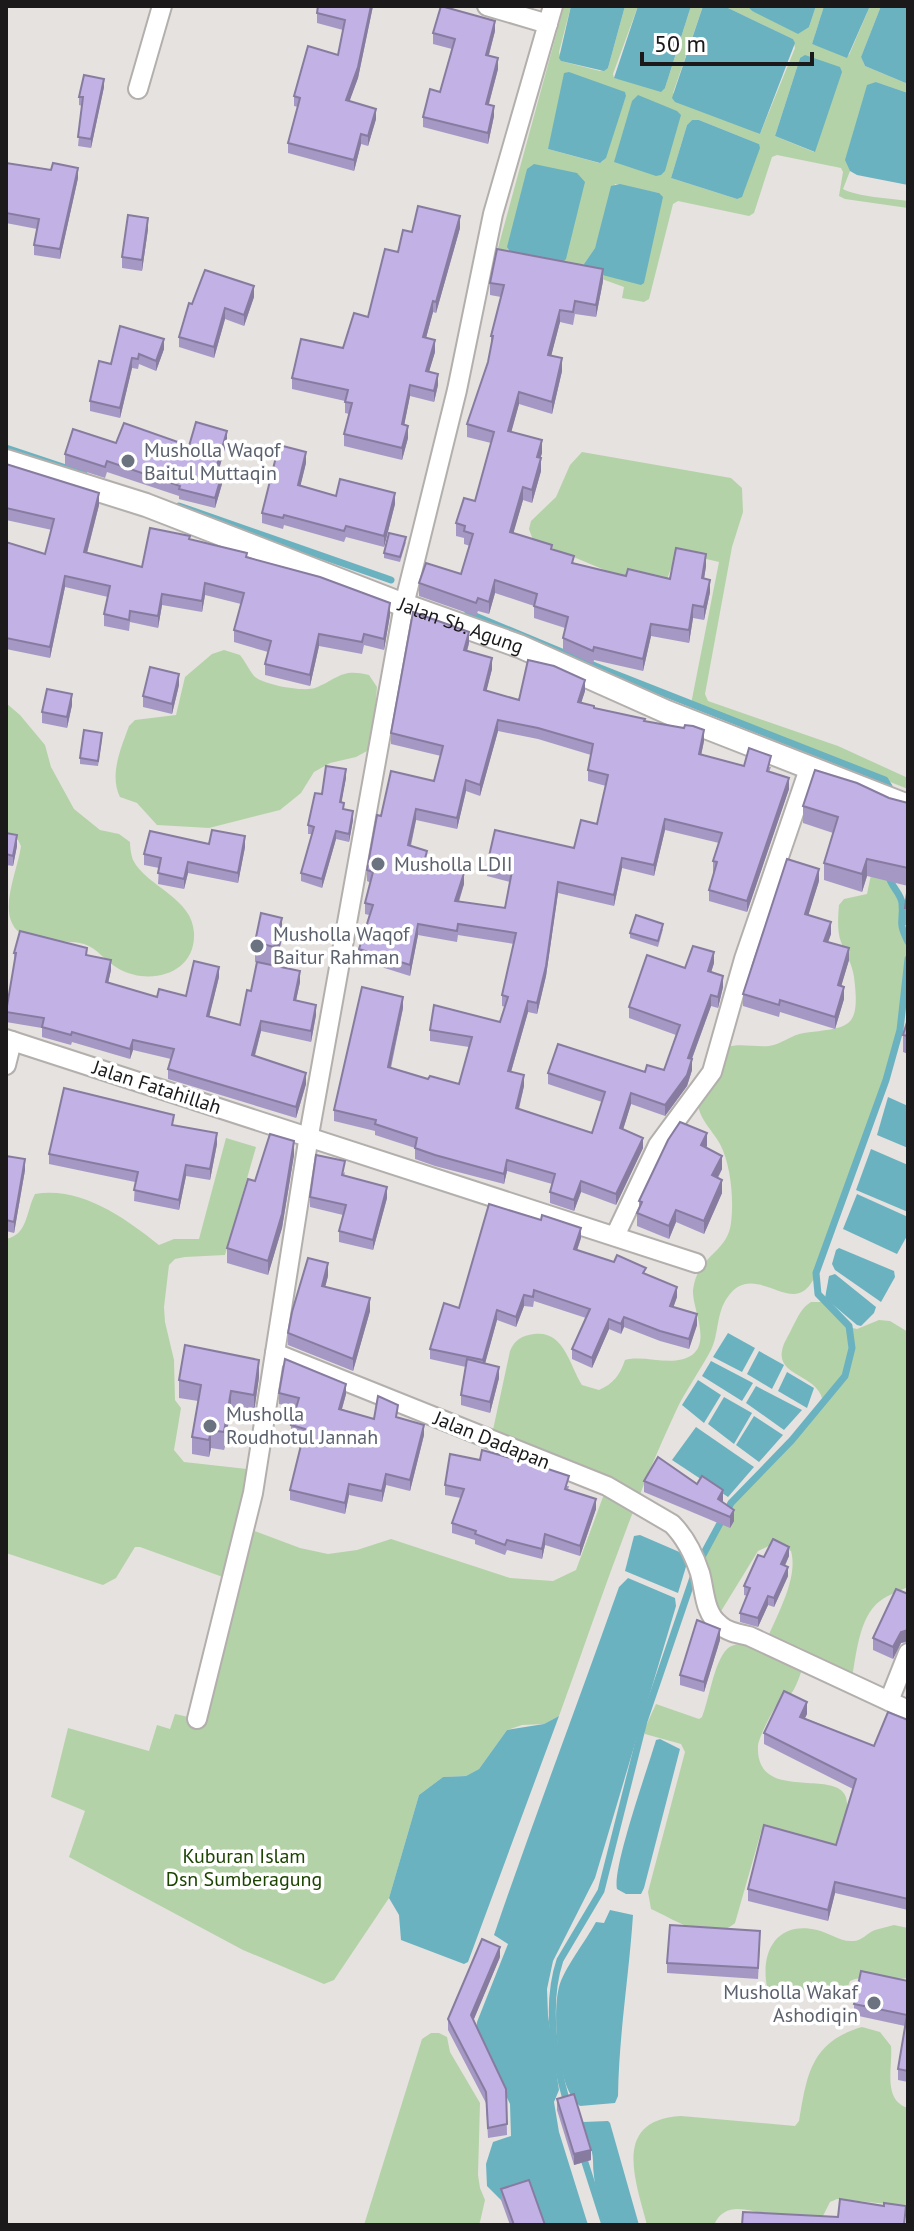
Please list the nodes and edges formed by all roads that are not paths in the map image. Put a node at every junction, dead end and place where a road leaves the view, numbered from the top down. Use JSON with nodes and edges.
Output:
{"nodes":[{"id":1,"x":162,"y":6,"type":"edge"},
{"id":2,"x":487,"y":6,"type":"edge"},
{"id":3,"x":550,"y":15,"type":"edge"},
{"id":4,"x":138,"y":89,"type":"dead end"},
{"id":5,"x":6,"y":461,"type":"edge"},
{"id":6,"x":404,"y":605,"type":"junction"},
{"id":7,"x":810,"y":766,"type":"junction"},
{"id":8,"x":908,"y":806,"type":"edge"},
{"id":9,"x":9,"y":1040,"type":"edge"},
{"id":10,"x":6,"y":1065,"type":"edge"},
{"id":11,"x":309,"y":1135,"type":"junction"},
{"id":12,"x":615,"y":1236,"type":"junction"},
{"id":13,"x":696,"y":1263,"type":"dead end"},
{"id":14,"x":275,"y":1353,"type":"junction"},
{"id":15,"x":908,"y":1653,"type":"edge"},
{"id":16,"x":889,"y":1701,"type":"junction"},
{"id":17,"x":908,"y":1710,"type":"edge"},
{"id":18,"x":197,"y":1719,"type":"dead end"}],
"edges":[{"from":1,"to":4,"type":"street"},
{"from":2,"to":3,"type":"street"},
{"from":3,"to":6,"type":"street"},
{"from":5,"to":6,"type":"street","name":"Jalan Sb. Agung"},
{"from":6,"to":7,"type":"street","name":"Jalan Sb. Agung"},
{"from":6,"to":11,"type":"street"},
{"from":7,"to":8,"type":"street","name":"Jalan Sb. Agung"},
{"from":7,"to":12,"type":"street"},
{"from":9,"to":10,"type":"street"},
{"from":9,"to":11,"type":"street","name":"Jalan Fatahillah"},
{"from":11,"to":12,"type":"street","name":"Jalan Fatahillah"},
{"from":11,"to":14,"type":"street"},
{"from":12,"to":13,"type":"street","name":"Jalan Fatahillah"},
{"from":14,"to":16,"type":"street","name":"Jalan Dadapan"},
{"from":14,"to":18,"type":"street"},
{"from":15,"to":16,"type":"street"},
{"from":16,"to":17,"type":"street","name":"Jalan Dadapan"}]}
